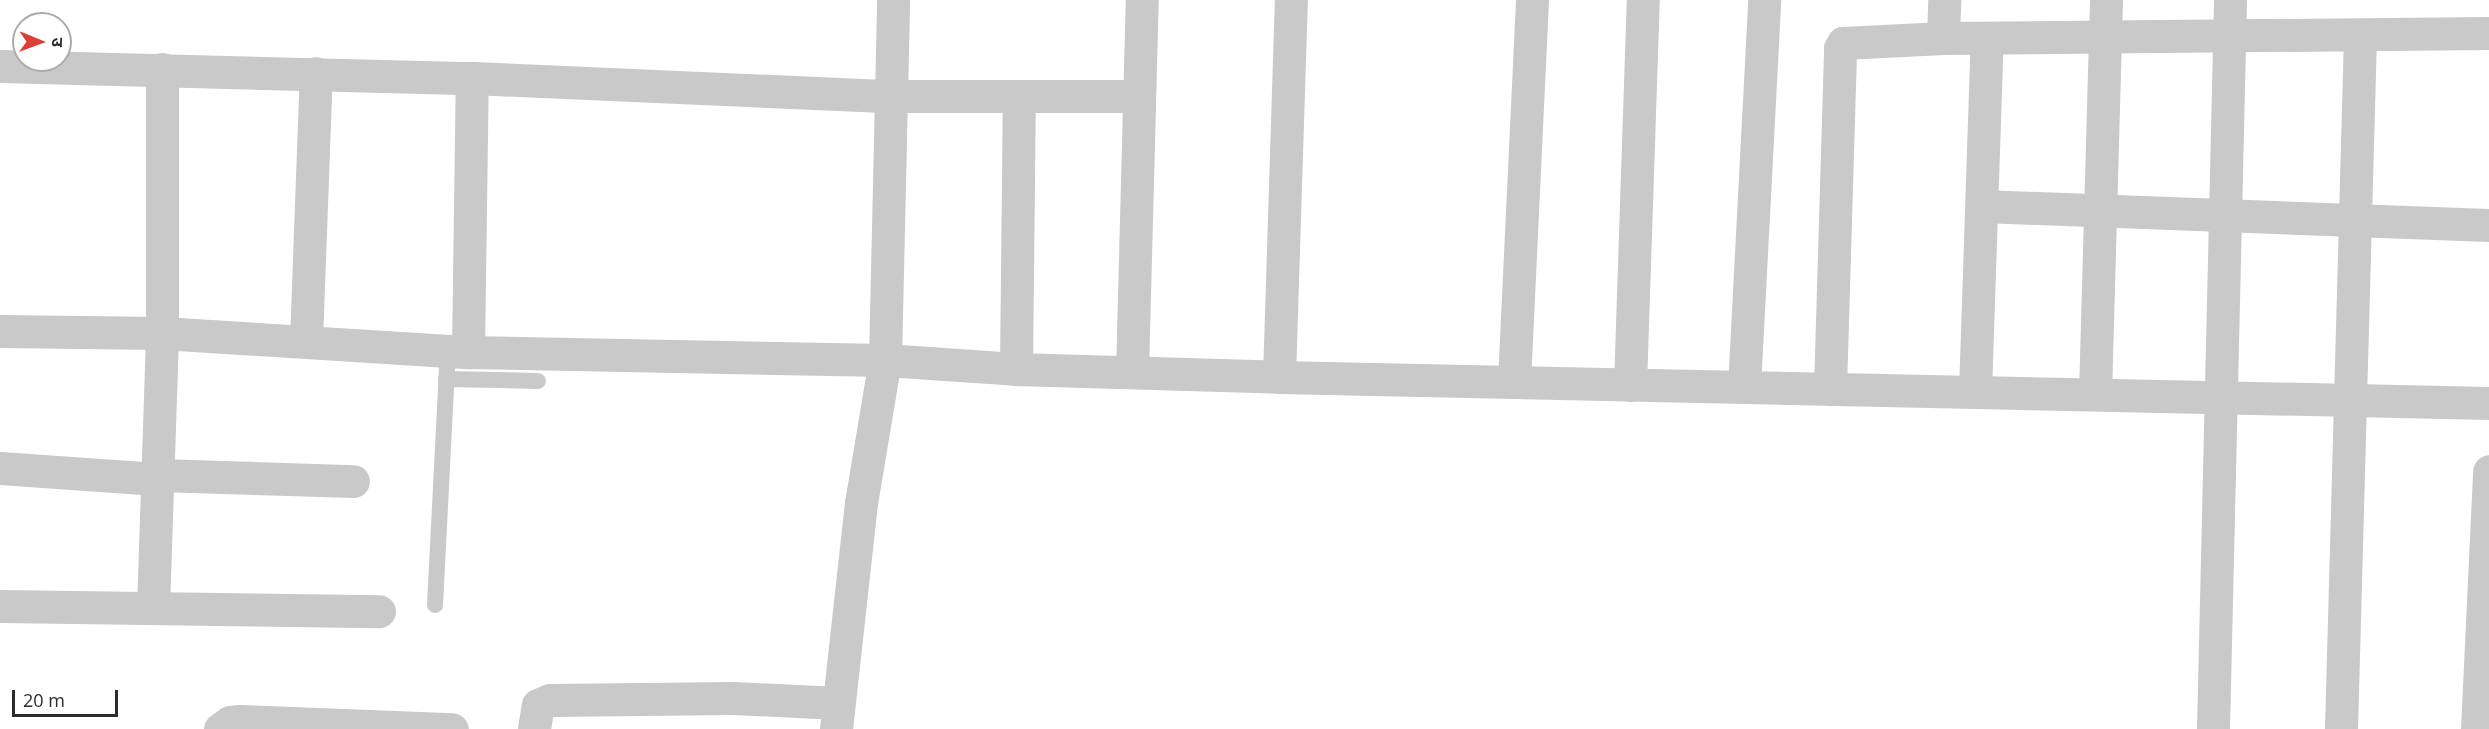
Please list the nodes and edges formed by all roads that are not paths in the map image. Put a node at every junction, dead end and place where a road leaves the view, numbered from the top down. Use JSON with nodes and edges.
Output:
{"nodes":[{"id":1,"x":893,"y":0,"type":"edge"},
{"id":2,"x":1142,"y":0,"type":"edge"},
{"id":3,"x":1291,"y":0,"type":"edge"},
{"id":4,"x":1532,"y":0,"type":"edge"},
{"id":5,"x":1643,"y":0,"type":"edge"},
{"id":6,"x":1764,"y":0,"type":"edge"},
{"id":7,"x":1944,"y":0,"type":"edge"},
{"id":8,"x":2106,"y":0,"type":"edge"},
{"id":9,"x":2230,"y":0,"type":"edge"},
{"id":10,"x":2489,"y":33,"type":"edge"},
{"id":11,"x":2228,"y":37,"type":"junction"},
{"id":12,"x":2360,"y":37,"type":"junction"},
{"id":13,"x":1943,"y":38,"type":"junction"},
{"id":14,"x":1987,"y":39,"type":"junction"},
{"id":15,"x":2105,"y":39,"type":"junction"},
{"id":16,"x":0,"y":66,"type":"edge"},
{"id":17,"x":162,"y":69,"type":"junction"},
{"id":18,"x":316,"y":73,"type":"junction"},
{"id":19,"x":472,"y":78,"type":"junction"},
{"id":20,"x":890,"y":96,"type":"junction"},
{"id":21,"x":1019,"y":96,"type":"junction"},
{"id":22,"x":1138,"y":96,"type":"junction"},
{"id":23,"x":1982,"y":206,"type":"junction"},
{"id":24,"x":2100,"y":211,"type":"junction"},
{"id":25,"x":2226,"y":215,"type":"junction"},
{"id":26,"x":2355,"y":222,"type":"junction"},
{"id":27,"x":2489,"y":225,"type":"edge"},
{"id":28,"x":0,"y":331,"type":"edge"},
{"id":29,"x":162,"y":333,"type":"junction"},
{"id":30,"x":306,"y":341,"type":"junction"},
{"id":31,"x":454,"y":360,"type":"junction"},
{"id":32,"x":885,"y":360,"type":"junction"},
{"id":33,"x":1016,"y":369,"type":"junction"},
{"id":34,"x":1132,"y":372,"type":"junction"},
{"id":35,"x":1279,"y":378,"type":"junction"},
{"id":36,"x":538,"y":381,"type":"dead end"},
{"id":37,"x":1514,"y":382,"type":"junction"},
{"id":38,"x":1630,"y":385,"type":"junction"},
{"id":39,"x":1744,"y":387,"type":"junction"},
{"id":40,"x":1830,"y":389,"type":"junction"},
{"id":41,"x":1975,"y":392,"type":"junction"},
{"id":42,"x":2095,"y":394,"type":"junction"},
{"id":43,"x":2221,"y":397,"type":"junction"},
{"id":44,"x":2351,"y":400,"type":"junction"},
{"id":45,"x":2489,"y":403,"type":"edge"},
{"id":46,"x":0,"y":468,"type":"edge"},
{"id":47,"x":2489,"y":471,"type":"edge"},
{"id":48,"x":158,"y":477,"type":"junction"},
{"id":49,"x":353,"y":481,"type":"dead end"},
{"id":50,"x":2487,"y":585,"type":"edge"},
{"id":51,"x":435,"y":605,"type":"dead end"},
{"id":52,"x":0,"y":606,"type":"edge"},
{"id":53,"x":153,"y":608,"type":"junction"},
{"id":54,"x":379,"y":611,"type":"dead end"},
{"id":55,"x":837,"y":716,"type":"edge"},
{"id":56,"x":2481,"y":721,"type":"edge"},
{"id":57,"x":220,"y":729,"type":"edge"},
{"id":58,"x":452,"y":729,"type":"edge"},
{"id":59,"x":534,"y":729,"type":"edge"},
{"id":60,"x":2213,"y":729,"type":"edge"},
{"id":61,"x":2341,"y":729,"type":"edge"}],
"edges":[{"from":1,"to":20,"type":"street"},
{"from":2,"to":22,"type":"street"},
{"from":3,"to":35,"type":"street"},
{"from":4,"to":37,"type":"street"},
{"from":5,"to":38,"type":"street"},
{"from":6,"to":39,"type":"street"},
{"from":7,"to":13,"type":"street"},
{"from":8,"to":15,"type":"street"},
{"from":9,"to":11,"type":"street"},
{"from":10,"to":12,"type":"street"},
{"from":11,"to":12,"type":"street"},
{"from":11,"to":15,"type":"street"},
{"from":11,"to":25,"type":"street"},
{"from":12,"to":26,"type":"street"},
{"from":13,"to":14,"type":"street"},
{"from":13,"to":40,"type":"street"},
{"from":14,"to":15,"type":"street"},
{"from":14,"to":23,"type":"street"},
{"from":15,"to":24,"type":"street"},
{"from":16,"to":17,"type":"street"},
{"from":17,"to":18,"type":"street"},
{"from":17,"to":29,"type":"street"},
{"from":18,"to":19,"type":"street"},
{"from":18,"to":30,"type":"street"},
{"from":19,"to":20,"type":"street"},
{"from":19,"to":31,"type":"street"},
{"from":20,"to":21,"type":"street"},
{"from":20,"to":32,"type":"street"},
{"from":21,"to":22,"type":"street"},
{"from":21,"to":33,"type":"street"},
{"from":22,"to":34,"type":"street"},
{"from":23,"to":24,"type":"street"},
{"from":23,"to":41,"type":"street"},
{"from":24,"to":25,"type":"street"},
{"from":24,"to":42,"type":"street"},
{"from":25,"to":26,"type":"street"},
{"from":25,"to":43,"type":"street"},
{"from":26,"to":27,"type":"street"},
{"from":26,"to":44,"type":"street"},
{"from":28,"to":29,"type":"street"},
{"from":29,"to":30,"type":"street"},
{"from":29,"to":48,"type":"street"},
{"from":30,"to":31,"type":"street"},
{"from":31,"to":32,"type":"street"},
{"from":31,"to":36,"type":"lane"},
{"from":31,"to":51,"type":"lane"},
{"from":32,"to":33,"type":"street"},
{"from":32,"to":55,"type":"street"},
{"from":33,"to":34,"type":"street"},
{"from":34,"to":35,"type":"street"},
{"from":35,"to":37,"type":"street"},
{"from":37,"to":38,"type":"street"},
{"from":38,"to":39,"type":"street"},
{"from":39,"to":40,"type":"street"},
{"from":40,"to":41,"type":"street"},
{"from":41,"to":42,"type":"street"},
{"from":42,"to":43,"type":"street"},
{"from":43,"to":44,"type":"street"},
{"from":43,"to":60,"type":"street"},
{"from":44,"to":45,"type":"street"},
{"from":44,"to":61,"type":"street"},
{"from":46,"to":48,"type":"street"},
{"from":47,"to":50,"type":"street"},
{"from":48,"to":49,"type":"street"},
{"from":48,"to":53,"type":"street"},
{"from":50,"to":56,"type":"street"},
{"from":52,"to":53,"type":"street"},
{"from":53,"to":54,"type":"street"},
{"from":55,"to":59,"type":"street"},
{"from":57,"to":58,"type":"street"}]}
